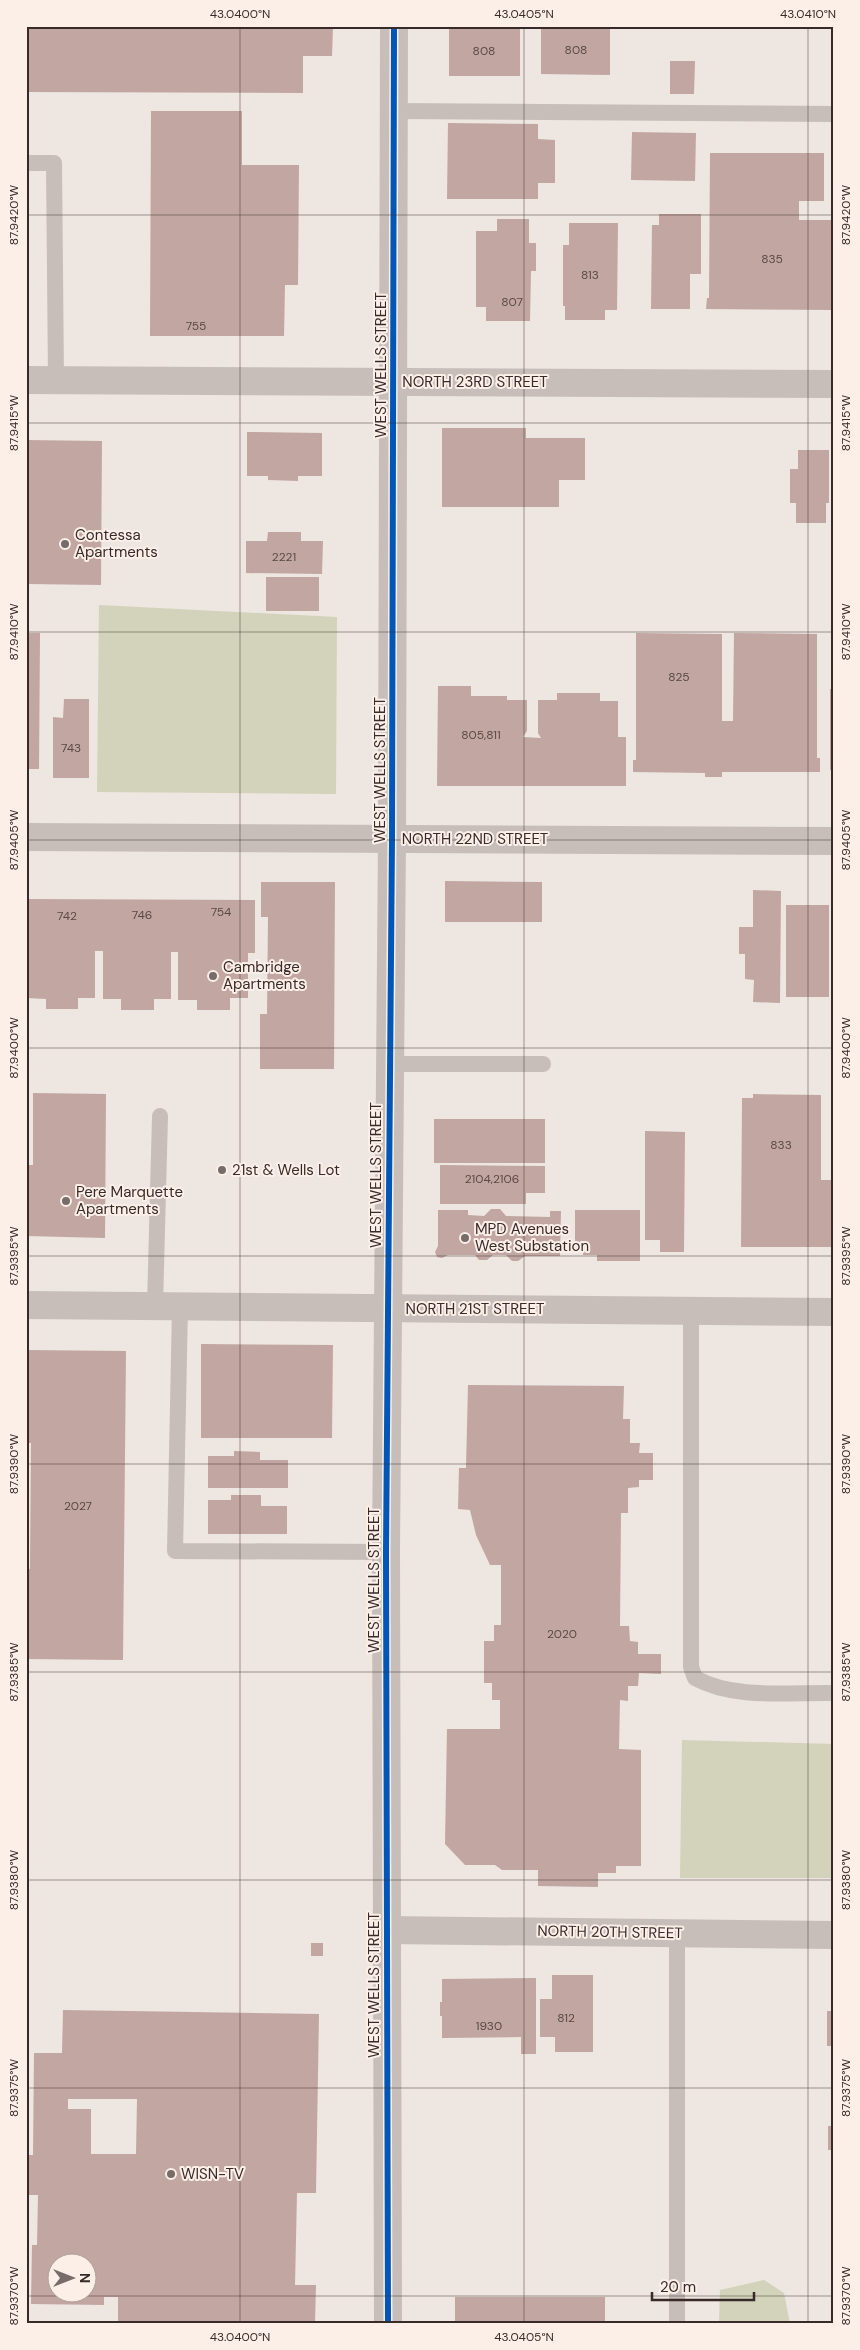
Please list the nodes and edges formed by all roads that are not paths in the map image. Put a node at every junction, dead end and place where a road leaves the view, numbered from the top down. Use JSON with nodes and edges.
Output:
{"nodes":[{"id":1,"x":394,"y":26,"type":"edge"},
{"id":2,"x":394,"y":111,"type":"junction"},
{"id":3,"x":834,"y":114,"type":"edge"},
{"id":4,"x":26,"y":163,"type":"edge"},
{"id":5,"x":26,"y":380,"type":"edge"},
{"id":6,"x":56,"y":380,"type":"junction"},
{"id":7,"x":394,"y":381,"type":"junction"},
{"id":8,"x":834,"y":384,"type":"edge"},
{"id":9,"x":26,"y":837,"type":"edge"},
{"id":10,"x":392,"y":838,"type":"junction"},
{"id":11,"x":834,"y":841,"type":"edge"},
{"id":12,"x":390,"y":1064,"type":"junction"},
{"id":13,"x":543,"y":1064,"type":"dead end"},
{"id":14,"x":160,"y":1116,"type":"dead end"},
{"id":15,"x":26,"y":1305,"type":"edge"},
{"id":16,"x":167,"y":1306,"type":"junction"},
{"id":17,"x":387,"y":1308,"type":"junction"},
{"id":18,"x":692,"y":1310,"type":"junction"},
{"id":19,"x":834,"y":1312,"type":"edge"},
{"id":20,"x":386,"y":1552,"type":"junction"},
{"id":21,"x":834,"y":1693,"type":"edge"},
{"id":22,"x":386,"y":1930,"type":"junction"},
{"id":23,"x":677,"y":1933,"type":"junction"},
{"id":24,"x":834,"y":1935,"type":"edge"},
{"id":25,"x":388,"y":2324,"type":"edge"},
{"id":26,"x":677,"y":2324,"type":"edge"}],
"edges":[{"from":1,"to":2,"type":"street","name":"WEST WELLS STREET"},
{"from":2,"to":3,"type":"lane"},
{"from":2,"to":7,"type":"street","name":"WEST WELLS STREET"},
{"from":4,"to":6,"type":"lane"},
{"from":5,"to":6,"type":"street","name":"NORTH 23RD STREET"},
{"from":6,"to":7,"type":"street","name":"NORTH 23RD STREET"},
{"from":7,"to":8,"type":"street","name":"NORTH 23RD STREET"},
{"from":7,"to":10,"type":"street","name":"WEST WELLS STREET"},
{"from":9,"to":10,"type":"street","name":"NORTH 22ND STREET"},
{"from":10,"to":11,"type":"street","name":"NORTH 22ND STREET"},
{"from":10,"to":12,"type":"street","name":"WEST WELLS STREET"},
{"from":12,"to":13,"type":"lane"},
{"from":12,"to":17,"type":"street","name":"WEST WELLS STREET"},
{"from":14,"to":16,"type":"lane"},
{"from":15,"to":16,"type":"street","name":"NORTH 21ST STREET"},
{"from":16,"to":17,"type":"street","name":"NORTH 21ST STREET"},
{"from":16,"to":20,"type":"lane"},
{"from":17,"to":18,"type":"street","name":"NORTH 21ST STREET"},
{"from":17,"to":20,"type":"street","name":"WEST WELLS STREET"},
{"from":18,"to":19,"type":"street","name":"NORTH 21ST STREET"},
{"from":18,"to":21,"type":"lane"},
{"from":20,"to":22,"type":"street","name":"WEST WELLS STREET"},
{"from":22,"to":23,"type":"street","name":"NORTH 20TH STREET"},
{"from":22,"to":25,"type":"street","name":"WEST WELLS STREET"},
{"from":23,"to":24,"type":"street","name":"NORTH 20TH STREET"},
{"from":23,"to":26,"type":"lane"}]}
